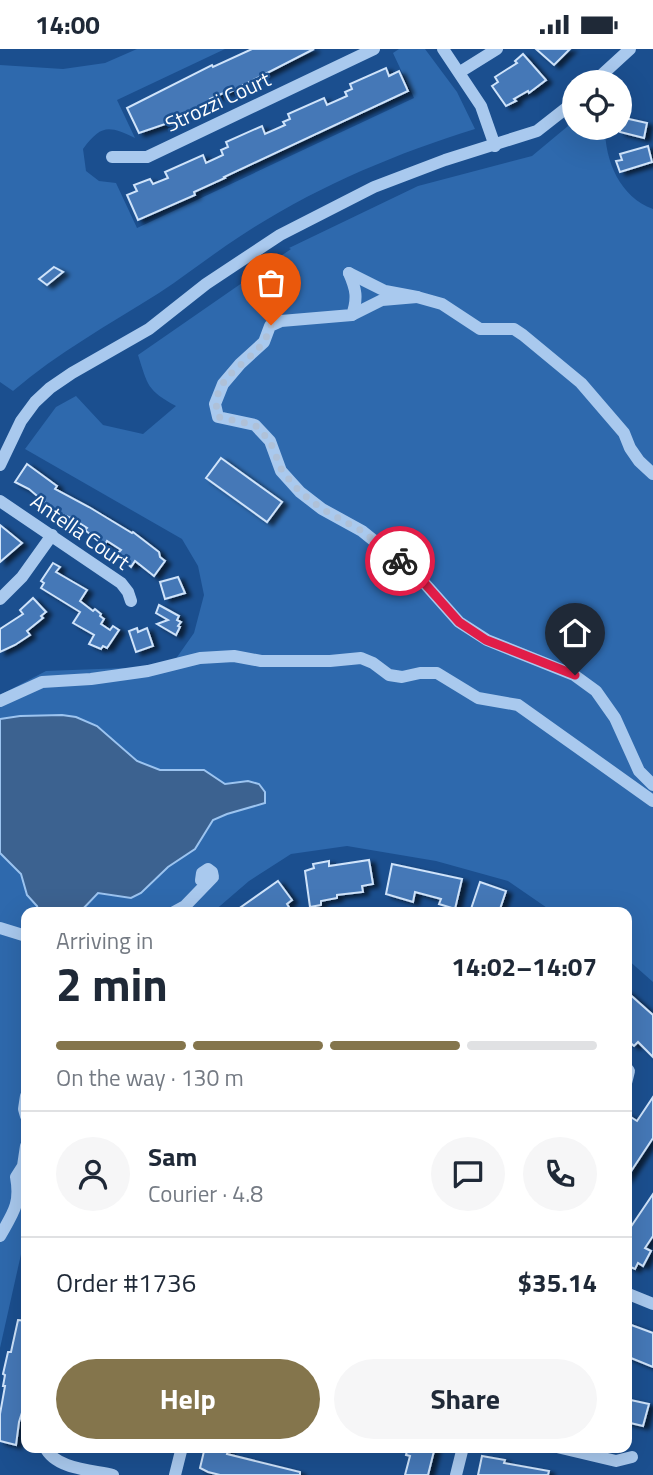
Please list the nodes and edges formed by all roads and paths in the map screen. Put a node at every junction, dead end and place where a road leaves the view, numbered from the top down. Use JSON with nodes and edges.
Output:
{"nodes":[{"id":1,"x":374,"y":49,"type":"edge"},
{"id":2,"x":443,"y":49,"type":"edge"},
{"id":3,"x":497,"y":49,"type":"edge"},
{"id":4,"x":630,"y":49,"type":"edge"},
{"id":5,"x":607,"y":70,"type":"edge"},
{"id":6,"x":460,"y":72,"type":"junction"},
{"id":7,"x":562,"y":112,"type":"edge"},
{"id":8,"x":495,"y":146,"type":"junction"},
{"id":9,"x":113,"y":157,"type":"dead end"},
{"id":10,"x":417,"y":297,"type":"junction"},
{"id":11,"x":352,"y":315,"type":"junction"},
{"id":12,"x":0,"y":465,"type":"edge"},
{"id":13,"x":653,"y":474,"type":"edge"},
{"id":14,"x":0,"y":501,"type":"edge"},
{"id":15,"x":52,"y":535,"type":"junction"},
{"id":16,"x":0,"y":599,"type":"edge"},
{"id":17,"x":131,"y":601,"type":"dead end"},
{"id":18,"x":0,"y":701,"type":"edge"},
{"id":19,"x":653,"y":785,"type":"edge"},
{"id":20,"x":653,"y":802,"type":"edge"},
{"id":21,"x":207,"y":883,"type":"dead end"},
{"id":22,"x":183,"y":907,"type":"edge"},
{"id":23,"x":0,"y":928,"type":"edge"},
{"id":24,"x":21,"y":934,"type":"edge"},
{"id":25,"x":21,"y":1169,"type":"edge"},
{"id":26,"x":0,"y":1236,"type":"edge"},
{"id":27,"x":632,"y":1295,"type":"edge"},
{"id":28,"x":653,"y":1304,"type":"edge"},
{"id":29,"x":180,"y":1453,"type":"edge"},
{"id":30,"x":462,"y":1453,"type":"edge"},
{"id":31,"x":582,"y":1453,"type":"edge"},
{"id":32,"x":44,"y":1455,"type":"edge"},
{"id":33,"x":632,"y":1457,"type":"dead end"},
{"id":34,"x":113,"y":1475,"type":"edge"},
{"id":35,"x":175,"y":1475,"type":"edge"},
{"id":36,"x":456,"y":1475,"type":"edge"}],
"edges":[{"from":1,"to":9,"type":"street","name":"Strozzi Court"},
{"from":2,"to":6,"type":"street"},
{"from":3,"to":6,"type":"street"},
{"from":4,"to":5,"type":"street"},
{"from":6,"to":8,"type":"street"},
{"from":7,"to":8,"type":"street"},
{"from":8,"to":12,"type":"street"},
{"from":10,"to":11,"type":"street"},
{"from":10,"to":11,"type":"street"},
{"from":10,"to":13,"type":"street"},
{"from":11,"to":19,"type":"street"},
{"from":14,"to":15,"type":"street","name":"Antella Court"},
{"from":15,"to":16,"type":"street"},
{"from":15,"to":17,"type":"street","name":"Antella Court"},
{"from":18,"to":20,"type":"street"},
{"from":21,"to":22,"type":"street"},
{"from":23,"to":24,"type":"street"},
{"from":25,"to":26,"type":"street"},
{"from":27,"to":28,"type":"street"},
{"from":29,"to":35,"type":"street"},
{"from":30,"to":36,"type":"street"},
{"from":31,"to":33,"type":"street"},
{"from":32,"to":34,"type":"street"}]}
